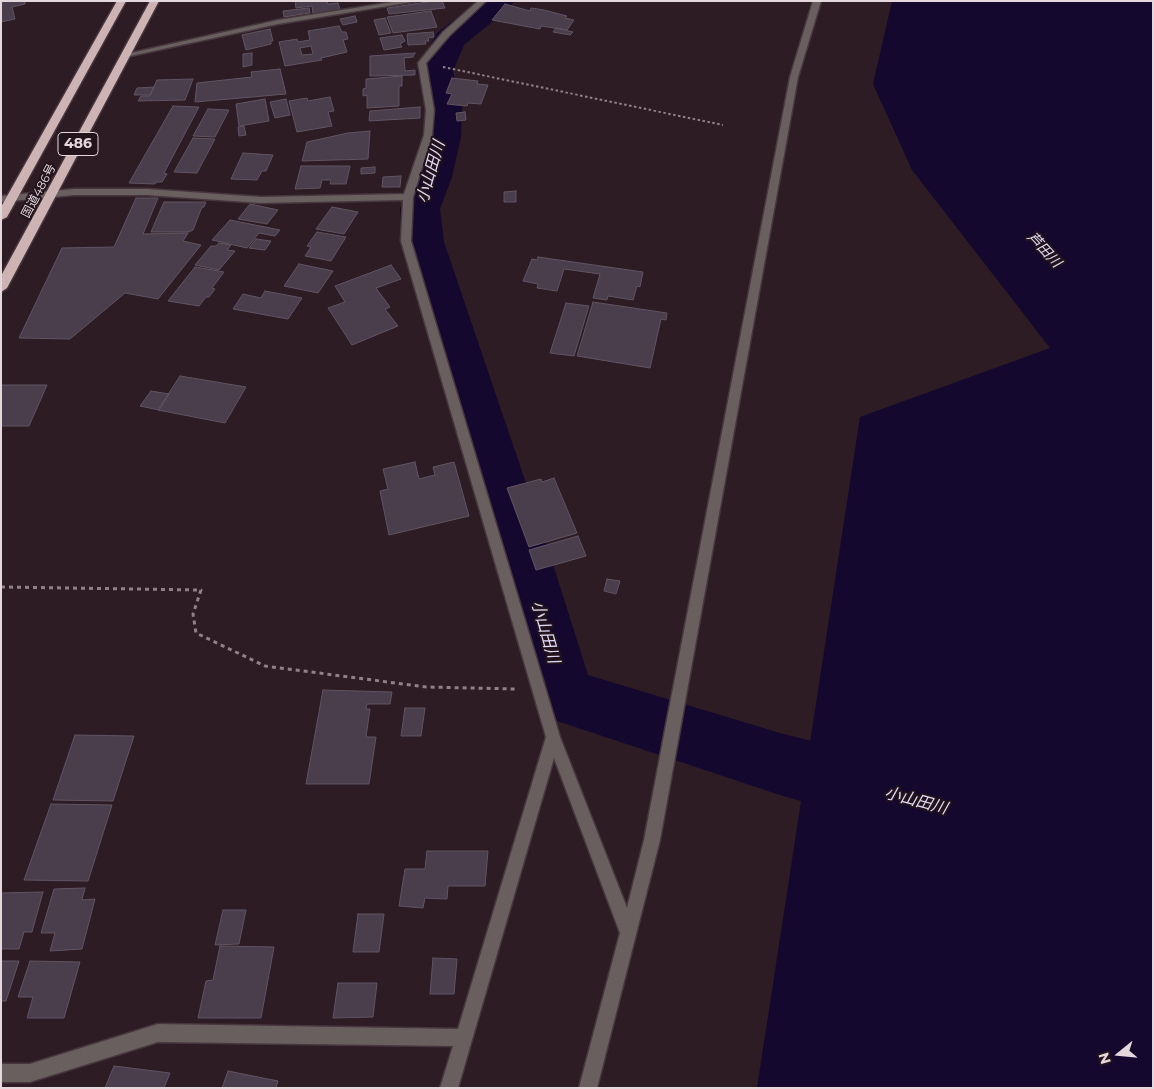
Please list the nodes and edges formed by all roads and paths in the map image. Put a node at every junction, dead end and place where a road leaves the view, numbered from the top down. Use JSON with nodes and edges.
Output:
{"nodes":[{"id":1,"x":122,"y":1,"type":"edge"},
{"id":2,"x":155,"y":1,"type":"edge"},
{"id":3,"x":415,"y":1,"type":"edge"},
{"id":4,"x":483,"y":1,"type":"edge"},
{"id":5,"x":817,"y":1,"type":"edge"},
{"id":6,"x":368,"y":5,"type":"edge"},
{"id":7,"x":126,"y":55,"type":"junction"},
{"id":8,"x":422,"y":63,"type":"junction"},
{"id":9,"x":723,"y":126,"type":"dead end"},
{"id":10,"x":52,"y":194,"type":"junction"},
{"id":11,"x":408,"y":196,"type":"junction"},
{"id":12,"x":6,"y":199,"type":"edge"},
{"id":13,"x":1,"y":217,"type":"edge"},
{"id":14,"x":1,"y":288,"type":"edge"},
{"id":15,"x":1,"y":587,"type":"edge"},
{"id":16,"x":539,"y":690,"type":"junction"},
{"id":17,"x":553,"y":737,"type":"junction"},
{"id":18,"x":629,"y":934,"type":"junction"},
{"id":19,"x":465,"y":1038,"type":"junction"},
{"id":20,"x":1,"y":1073,"type":"edge"},
{"id":21,"x":449,"y":1088,"type":"edge"},
{"id":22,"x":588,"y":1088,"type":"edge"}],
"edges":[{"from":1,"to":12,"type":"highway","name":"国道486号","number":"486"},
{"from":2,"to":7,"type":"highway","name":"国道486号","number":"486"},
{"from":3,"to":6,"type":"street"},
{"from":4,"to":8,"type":"street"},
{"from":5,"to":18,"type":"street"},
{"from":6,"to":7,"type":"street"},
{"from":7,"to":10,"type":"highway","name":"国道486号","number":"486"},
{"from":8,"to":9,"type":"path"},
{"from":8,"to":11,"type":"street"},
{"from":10,"to":11,"type":"street"},
{"from":10,"to":12,"type":"street"},
{"from":10,"to":14,"type":"highway","name":"国道486号","number":"486"},
{"from":11,"to":16,"type":"street"},
{"from":12,"to":13,"type":"highway","name":"国道486号","number":"486"},
{"from":15,"to":16,"type":"path"},
{"from":16,"to":17,"type":"street"},
{"from":17,"to":18,"type":"street"},
{"from":17,"to":19,"type":"street"},
{"from":18,"to":22,"type":"street"},
{"from":19,"to":20,"type":"street"},
{"from":19,"to":21,"type":"street"}]}
